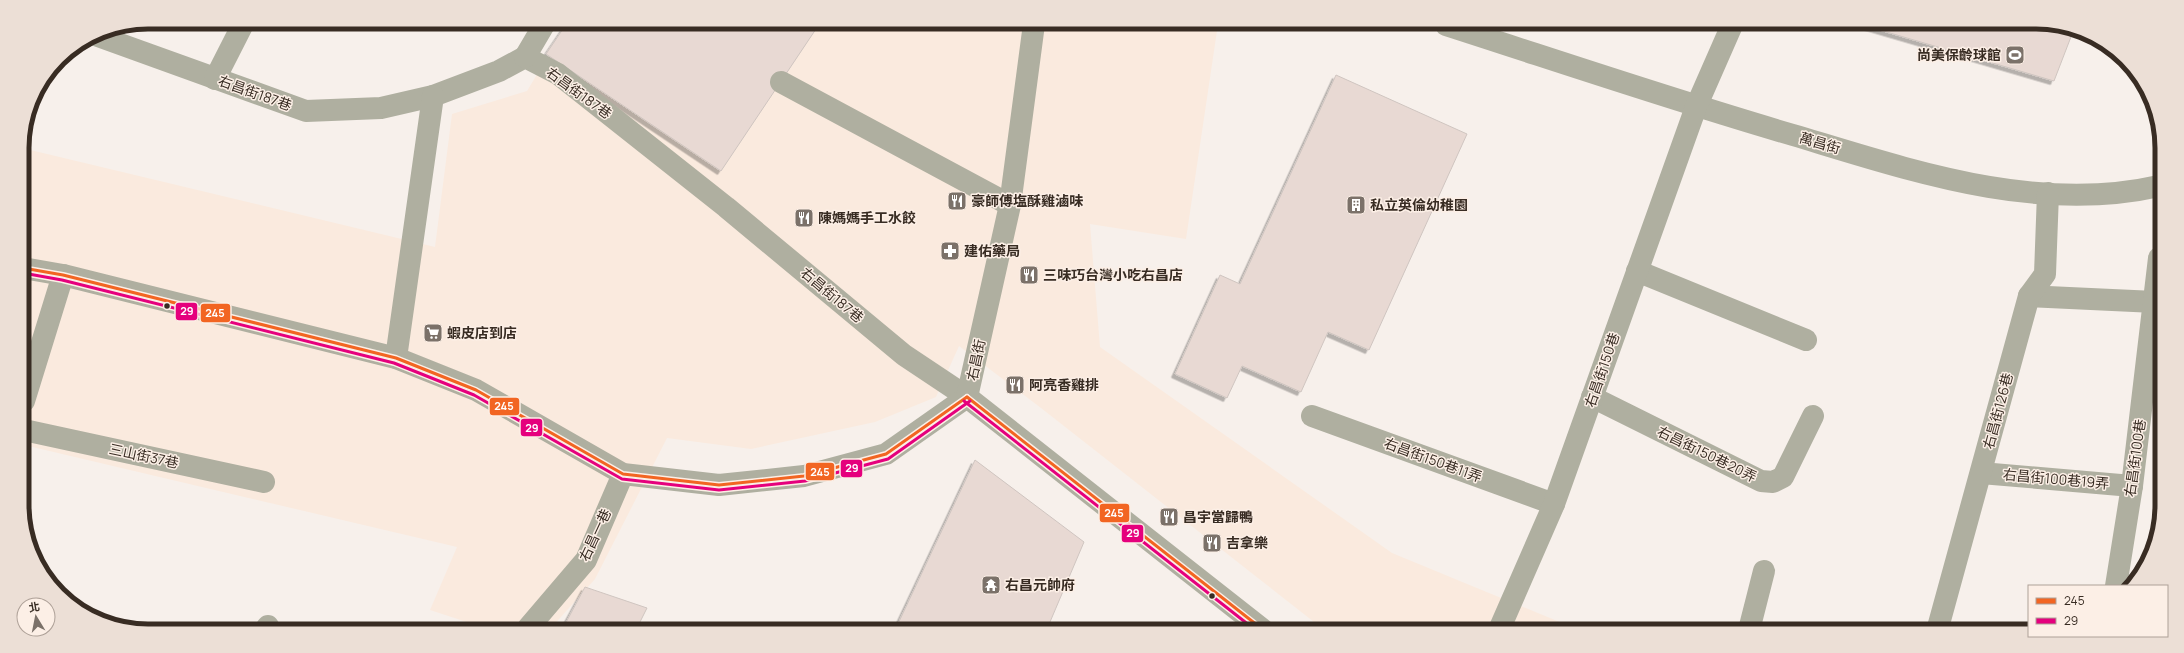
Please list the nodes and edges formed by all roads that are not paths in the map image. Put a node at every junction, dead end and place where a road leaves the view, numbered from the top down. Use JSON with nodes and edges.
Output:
{"nodes":[{"id":1,"x":240,"y":29,"type":"edge"},
{"id":2,"x":541,"y":29,"type":"edge"},
{"id":3,"x":1033,"y":29,"type":"edge"},
{"id":4,"x":1473,"y":29,"type":"edge"},
{"id":5,"x":1731,"y":29,"type":"edge"},
{"id":6,"x":1494,"y":32,"type":"edge"},
{"id":7,"x":103,"y":38,"type":"edge"},
{"id":8,"x":525,"y":57,"type":"junction"},
{"id":9,"x":215,"y":79,"type":"junction"},
{"id":10,"x":781,"y":82,"type":"dead end"},
{"id":11,"x":434,"y":96,"type":"junction"},
{"id":12,"x":1696,"y":107,"type":"junction"},
{"id":13,"x":2155,"y":187,"type":"edge"},
{"id":14,"x":2048,"y":193,"type":"junction"},
{"id":15,"x":1010,"y":205,"type":"junction"},
{"id":16,"x":29,"y":269,"type":"edge"},
{"id":17,"x":1637,"y":271,"type":"junction"},
{"id":18,"x":63,"y":275,"type":"junction"},
{"id":19,"x":2029,"y":296,"type":"junction"},
{"id":20,"x":2155,"y":302,"type":"joint"},
{"id":21,"x":1806,"y":340,"type":"dead end"},
{"id":22,"x":396,"y":358,"type":"junction"},
{"id":23,"x":29,"y":385,"type":"edge"},
{"id":24,"x":967,"y":397,"type":"junction"},
{"id":25,"x":1592,"y":397,"type":"junction"},
{"id":26,"x":1312,"y":416,"type":"dead end"},
{"id":27,"x":1813,"y":416,"type":"dead end"},
{"id":28,"x":29,"y":431,"type":"edge"},
{"id":29,"x":1981,"y":472,"type":"junction"},
{"id":30,"x":623,"y":474,"type":"junction"},
{"id":31,"x":264,"y":482,"type":"dead end"},
{"id":32,"x":2132,"y":486,"type":"junction"},
{"id":33,"x":1554,"y":504,"type":"junction"},
{"id":34,"x":1764,"y":571,"type":"dead end"},
{"id":35,"x":2116,"y":585,"type":"edge"},
{"id":36,"x":531,"y":624,"type":"edge"},
{"id":37,"x":1256,"y":624,"type":"edge"},
{"id":38,"x":1502,"y":624,"type":"edge"},
{"id":39,"x":1751,"y":624,"type":"edge"},
{"id":40,"x":1940,"y":624,"type":"edge"}],
"edges":[{"from":1,"to":9,"type":"street"},
{"from":2,"to":8,"type":"street"},
{"from":3,"to":15,"type":"street","name":"右昌街"},
{"from":4,"to":6,"type":"street","name":"萬昌街"},
{"from":5,"to":12,"type":"street","name":"右昌街150巷"},
{"from":6,"to":12,"type":"street","name":"萬昌街"},
{"from":7,"to":9,"type":"street","name":"右昌街187巷"},
{"from":8,"to":11,"type":"street","name":"右昌街187巷"},
{"from":8,"to":24,"type":"street","name":"右昌街187巷"},
{"from":9,"to":11,"type":"street","name":"右昌街187巷"},
{"from":10,"to":15,"type":"street"},
{"from":11,"to":22,"type":"street"},
{"from":12,"to":14,"type":"street","name":"萬昌街"},
{"from":12,"to":17,"type":"street","name":"右昌街150巷"},
{"from":13,"to":14,"type":"street","name":"萬昌街"},
{"from":14,"to":19,"type":"street","name":"右昌街126巷"},
{"from":15,"to":24,"type":"street","name":"右昌街"},
{"from":16,"to":18,"type":"street"},
{"from":17,"to":21,"type":"street"},
{"from":17,"to":25,"type":"street","name":"右昌街150巷"},
{"from":18,"to":22,"type":"street"},
{"from":18,"to":23,"type":"street"},
{"from":19,"to":20,"type":"street"},
{"from":19,"to":29,"type":"street","name":"右昌街126巷"},
{"from":20,"to":32,"type":"street","name":"右昌街100巷"},
{"from":22,"to":30,"type":"street"},
{"from":24,"to":30,"type":"street"},
{"from":24,"to":37,"type":"street","name":"右昌街"},
{"from":25,"to":27,"type":"street","name":"右昌街150巷20弄"},
{"from":25,"to":33,"type":"street","name":"右昌街150巷"},
{"from":26,"to":33,"type":"street","name":"右昌街150巷11弄"},
{"from":28,"to":31,"type":"street","name":"三山街37巷"},
{"from":29,"to":32,"type":"street","name":"右昌街100巷19弄"},
{"from":29,"to":40,"type":"street","name":"右昌街126巷"},
{"from":30,"to":36,"type":"street","name":"右昌一巷"},
{"from":32,"to":35,"type":"street","name":"右昌街100巷"},
{"from":33,"to":38,"type":"street","name":"右昌街150巷"},
{"from":34,"to":39,"type":"street"}]}
